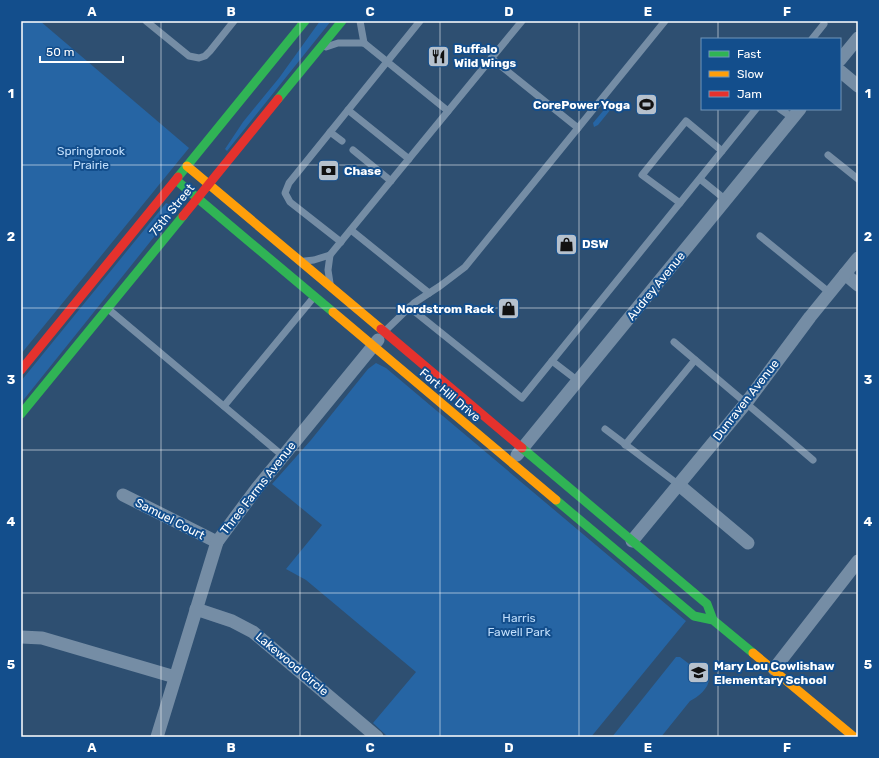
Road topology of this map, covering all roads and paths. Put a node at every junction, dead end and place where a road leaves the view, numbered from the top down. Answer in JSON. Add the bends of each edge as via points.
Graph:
{"nodes":[{"id":1,"x":146,"y":21,"type":"edge"},
{"id":2,"x":234,"y":21,"type":"edge"},
{"id":3,"x":306,"y":21,"type":"edge"},
{"id":4,"x":342,"y":21,"type":"edge"},
{"id":5,"x":360,"y":21,"type":"edge"},
{"id":6,"x":420,"y":21,"type":"edge"},
{"id":7,"x":522,"y":21,"type":"edge"},
{"id":8,"x":665,"y":21,"type":"edge"},
{"id":9,"x":824,"y":24,"type":"dead end"},
{"id":10,"x":813,"y":38,"type":"edge"},
{"id":11,"x":858,"y":38,"type":"edge"},
{"id":12,"x":364,"y":43,"type":"junction"},
{"id":13,"x":318,"y":50,"type":"junction"},
{"id":14,"x":491,"y":58,"type":"junction"},
{"id":15,"x":841,"y":59,"type":"edge"},
{"id":16,"x":387,"y":62,"type":"junction"},
{"id":17,"x":841,"y":72,"type":"edge"},
{"id":18,"x":858,"y":86,"type":"edge"},
{"id":19,"x":348,"y":110,"type":"junction"},
{"id":20,"x":755,"y":110,"type":"edge"},
{"id":21,"x":783,"y":110,"type":"edge"},
{"id":22,"x":448,"y":111,"type":"junction"},
{"id":23,"x":797,"y":114,"type":"edge"},
{"id":24,"x":578,"y":128,"type":"junction"},
{"id":25,"x":330,"y":132,"type":"junction"},
{"id":26,"x":342,"y":141,"type":"dead end"},
{"id":27,"x":353,"y":150,"type":"dead end"},
{"id":28,"x":722,"y":151,"type":"junction"},
{"id":29,"x":828,"y":155,"type":"dead end"},
{"id":30,"x":409,"y":159,"type":"junction"},
{"id":31,"x":187,"y":166,"type":"junction"},
{"id":32,"x":700,"y":179,"type":"junction"},
{"id":33,"x":858,"y":179,"type":"edge"},
{"id":34,"x":176,"y":180,"type":"junction"},
{"id":35,"x":391,"y":181,"type":"junction"},
{"id":36,"x":208,"y":184,"type":"junction"},
{"id":37,"x":197,"y":198,"type":"junction"},
{"id":38,"x":726,"y":200,"type":"junction"},
{"id":39,"x":680,"y":203,"type":"junction"},
{"id":40,"x":351,"y":230,"type":"junction"},
{"id":41,"x":760,"y":236,"type":"dead end"},
{"id":42,"x":341,"y":242,"type":"junction"},
{"id":43,"x":330,"y":255,"type":"junction"},
{"id":44,"x":858,"y":258,"type":"edge"},
{"id":45,"x":300,"y":262,"type":"junction"},
{"id":46,"x":845,"y":274,"type":"junction"},
{"id":47,"x":858,"y":285,"type":"edge"},
{"id":48,"x":330,"y":287,"type":"junction"},
{"id":49,"x":429,"y":293,"type":"junction"},
{"id":50,"x":830,"y":293,"type":"junction"},
{"id":51,"x":314,"y":297,"type":"junction"},
{"id":52,"x":409,"y":307,"type":"junction"},
{"id":53,"x":107,"y":308,"type":"junction"},
{"id":54,"x":384,"y":332,"type":"junction"},
{"id":55,"x":674,"y":342,"type":"dead end"},
{"id":56,"x":373,"y":346,"type":"junction"},
{"id":57,"x":695,"y":360,"type":"junction"},
{"id":58,"x":552,"y":361,"type":"junction"},
{"id":59,"x":21,"y":370,"type":"edge"},
{"id":60,"x":578,"y":381,"type":"junction"},
{"id":61,"x":746,"y":403,"type":"junction"},
{"id":62,"x":224,"y":406,"type":"junction"},
{"id":63,"x":21,"y":414,"type":"edge"},
{"id":64,"x":605,"y":430,"type":"dead end"},
{"id":65,"x":625,"y":445,"type":"junction"},
{"id":66,"x":522,"y":449,"type":"junction"},
{"id":67,"x":283,"y":456,"type":"junction"},
{"id":68,"x":813,"y":460,"type":"dead end"},
{"id":69,"x":511,"y":463,"type":"junction"},
{"id":70,"x":679,"y":485,"type":"junction"},
{"id":71,"x":123,"y":495,"type":"dead end"},
{"id":72,"x":632,"y":541,"type":"junction"},
{"id":73,"x":217,"y":542,"type":"junction"},
{"id":74,"x":748,"y":543,"type":"dead end"},
{"id":75,"x":858,"y":561,"type":"edge"},
{"id":76,"x":196,"y":609,"type":"junction"},
{"id":77,"x":713,"y":620,"type":"junction"},
{"id":78,"x":21,"y":637,"type":"edge"},
{"id":79,"x":774,"y":669,"type":"junction"},
{"id":80,"x":175,"y":677,"type":"junction"},
{"id":81,"x":157,"y":737,"type":"edge"},
{"id":82,"x":377,"y":737,"type":"edge"},
{"id":83,"x":854,"y":737,"type":"edge"}],
"edges":[{"from":1,"to":2,"type":"lane","via":[[189,56],[199,58],[210,51]]},
{"from":3,"to":31,"type":"street","name":"75th Street"},
{"from":4,"to":13,"type":"street","name":"75th Street"},
{"from":5,"to":12,"type":"lane"},
{"from":6,"to":16,"type":"lane"},
{"from":7,"to":14,"type":"lane"},
{"from":8,"to":24,"type":"lane"},
{"from":9,"to":10,"type":"lane"},
{"from":11,"to":15,"type":"street"},
{"from":12,"to":13,"type":"lane","via":[[338,43]]},
{"from":12,"to":16,"type":"lane"},
{"from":13,"to":36,"type":"street","name":"75th Street"},
{"from":14,"to":22,"type":"lane"},
{"from":14,"to":24,"type":"lane"},
{"from":16,"to":19,"type":"lane"},
{"from":16,"to":22,"type":"lane"},
{"from":17,"to":18,"type":"street"},
{"from":19,"to":25,"type":"lane"},
{"from":19,"to":30,"type":"lane"},
{"from":20,"to":28,"type":"lane"},
{"from":21,"to":23,"type":"lane"},
{"from":22,"to":30,"type":"lane"},
{"from":23,"to":38,"type":"street","name":"Audrey Avenue"},
{"from":24,"to":49,"type":"lane","via":[[465,266]]},
{"from":25,"to":26,"type":"lane"},
{"from":25,"to":42,"type":"lane","via":[[289,183],[285,193],[290,202]]},
{"from":27,"to":35,"type":"lane"},
{"from":28,"to":32,"type":"lane"},
{"from":28,"to":39,"type":"lane","via":[[686,121],[642,175]]},
{"from":29,"to":33,"type":"lane"},
{"from":30,"to":35,"type":"lane"},
{"from":31,"to":34,"type":"street","name":"75th Street"},
{"from":31,"to":36,"type":"street","name":"Fort Hill Drive"},
{"from":32,"to":38,"type":"lane"},
{"from":32,"to":39,"type":"lane"},
{"from":34,"to":37,"type":"street","name":"Fort Hill Drive"},
{"from":34,"to":59,"type":"street","name":"75th Street"},
{"from":35,"to":40,"type":"lane"},
{"from":36,"to":37,"type":"street","name":"75th Street"},
{"from":36,"to":45,"type":"street","name":"Fort Hill Drive"},
{"from":37,"to":51,"type":"street","name":"Fort Hill Drive"},
{"from":37,"to":53,"type":"street","name":"75th Street"},
{"from":38,"to":60,"type":"street","name":"Audrey Avenue"},
{"from":39,"to":58,"type":"lane"},
{"from":40,"to":42,"type":"lane"},
{"from":40,"to":49,"type":"lane"},
{"from":41,"to":50,"type":"lane"},
{"from":42,"to":43,"type":"lane"},
{"from":43,"to":45,"type":"lane"},
{"from":43,"to":48,"type":"lane"},
{"from":44,"to":46,"type":"street","name":"Dunraven Avenue"},
{"from":45,"to":48,"type":"street","name":"Fort Hill Drive"},
{"from":46,"to":47,"type":"street"},
{"from":46,"to":50,"type":"street","name":"Dunraven Avenue"},
{"from":48,"to":54,"type":"street","name":"Fort Hill Drive"},
{"from":49,"to":52,"type":"lane"},
{"from":50,"to":61,"type":"street","name":"Dunraven Avenue"},
{"from":51,"to":56,"type":"street","name":"Fort Hill Drive"},
{"from":51,"to":62,"type":"lane"},
{"from":52,"to":54,"type":"lane"},
{"from":52,"to":58,"type":"lane","via":[[522,398]]},
{"from":53,"to":62,"type":"lane"},
{"from":53,"to":63,"type":"street","name":"75th Street"},
{"from":54,"to":56,"type":"street","name":"Three Farms Avenue"},
{"from":54,"to":66,"type":"street","name":"Fort Hill Drive"},
{"from":55,"to":57,"type":"lane"},
{"from":56,"to":67,"type":"street","name":"Three Farms Avenue"},
{"from":56,"to":69,"type":"street","name":"Fort Hill Drive"},
{"from":57,"to":61,"type":"lane"},
{"from":57,"to":65,"type":"lane"},
{"from":58,"to":60,"type":"lane"},
{"from":60,"to":66,"type":"street","name":"Audrey Avenue"},
{"from":61,"to":68,"type":"lane"},
{"from":61,"to":70,"type":"street","name":"Dunraven Avenue"},
{"from":62,"to":67,"type":"lane"},
{"from":64,"to":65,"type":"lane"},
{"from":65,"to":70,"type":"lane"},
{"from":66,"to":69,"type":"street","name":"Audrey Avenue"},
{"from":66,"to":72,"type":"street","name":"Fort Hill Drive"},
{"from":67,"to":73,"type":"street","name":"Three Farms Avenue"},
{"from":69,"to":77,"type":"street","name":"Fort Hill Drive","via":[[694,616]]},
{"from":70,"to":72,"type":"street","name":"Dunraven Avenue"},
{"from":70,"to":74,"type":"street"},
{"from":71,"to":73,"type":"street","name":"Samuel Court"},
{"from":72,"to":77,"type":"street","name":"Fort Hill Drive","via":[[707,604]]},
{"from":73,"to":76,"type":"street","name":"Three Farms Avenue"},
{"from":75,"to":79,"type":"street"},
{"from":76,"to":80,"type":"street","name":"Three Farms Avenue"},
{"from":76,"to":82,"type":"street","name":"Lakewood Circle","via":[[232,621],[253,632]]},
{"from":77,"to":79,"type":"street","name":"Fort Hill Drive"},
{"from":78,"to":80,"type":"street","via":[[42,638]]},
{"from":79,"to":83,"type":"street","name":"Fort Hill Drive"},
{"from":80,"to":81,"type":"street","name":"Three Farms Avenue"}]}
